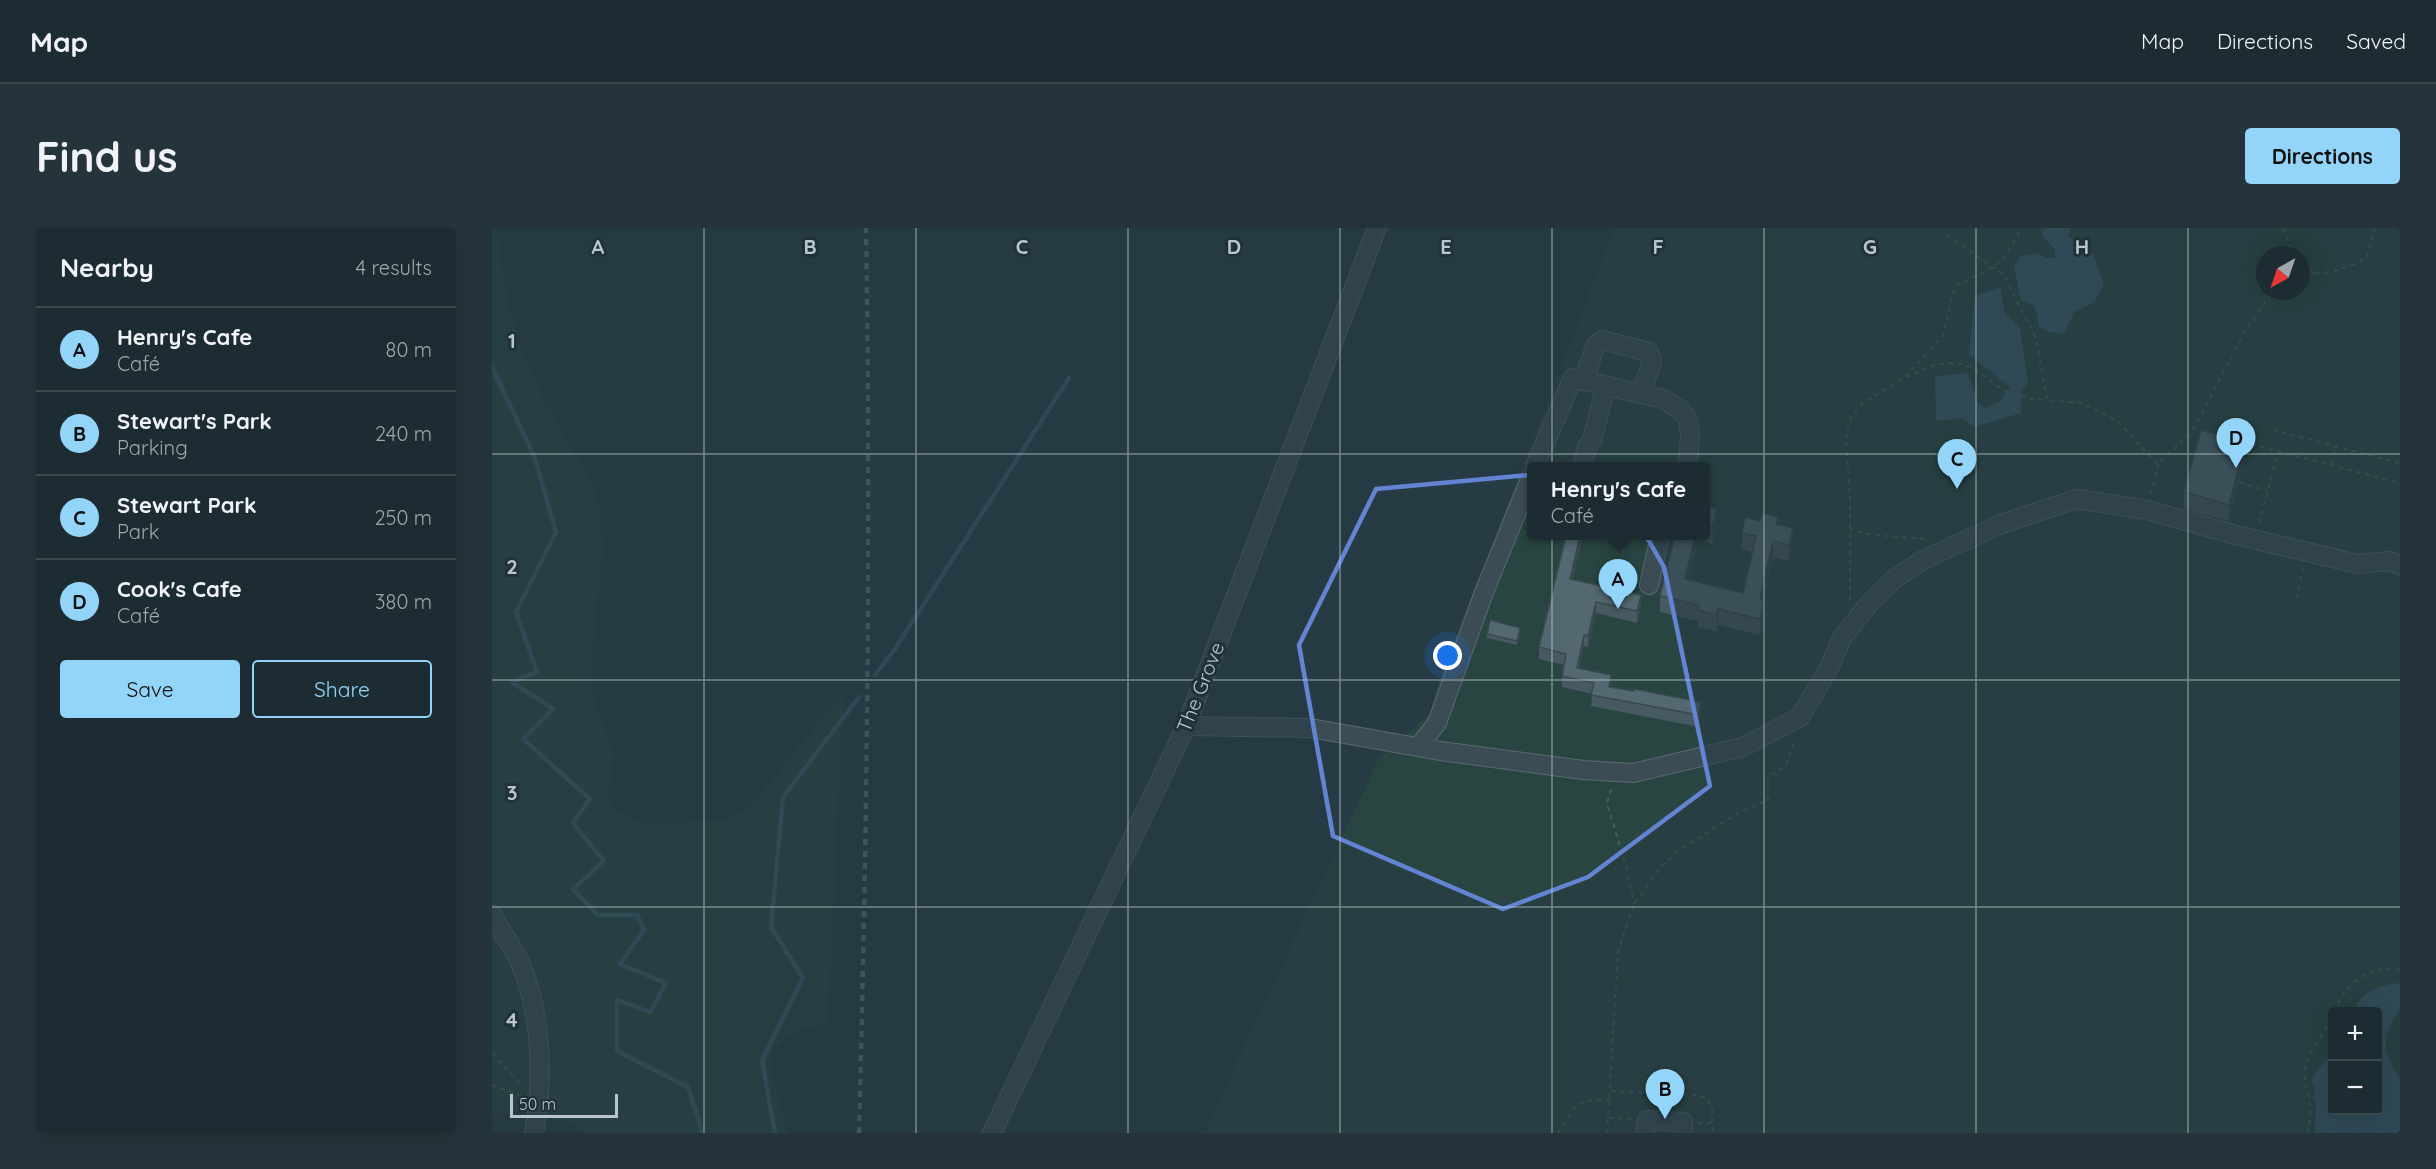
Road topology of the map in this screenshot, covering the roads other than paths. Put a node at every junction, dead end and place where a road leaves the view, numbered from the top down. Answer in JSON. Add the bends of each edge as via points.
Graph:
{"nodes":[{"id":1,"x":1377,"y":228,"type":"edge"},
{"id":2,"x":1583,"y":381,"type":"junction"},
{"id":3,"x":1606,"y":386,"type":"junction"},
{"id":4,"x":1641,"y":394,"type":"junction"},
{"id":5,"x":1537,"y":462,"type":"edge"},
{"id":6,"x":1583,"y":462,"type":"edge"},
{"id":7,"x":1688,"y":462,"type":"edge"},
{"id":8,"x":1527,"y":492,"type":"edge"},
{"id":9,"x":1659,"y":540,"type":"edge"},
{"id":10,"x":2400,"y":565,"type":"edge"},
{"id":11,"x":1649,"y":585,"type":"dead end"},
{"id":12,"x":1186,"y":726,"type":"junction"},
{"id":13,"x":1418,"y":747,"type":"junction"},
{"id":14,"x":492,"y":915,"type":"edge"},
{"id":15,"x":1646,"y":1126,"type":"edge"},
{"id":16,"x":1683,"y":1127,"type":"edge"},
{"id":17,"x":534,"y":1133,"type":"edge"},
{"id":18,"x":992,"y":1133,"type":"edge"}],
"edges":[{"from":1,"to":12,"type":"street","name":"The Grove"},
{"from":2,"to":3,"type":"street"},
{"from":2,"to":4,"type":"street","via":[[1596,345],[1602,340],[1648,352],[1652,361]]},
{"from":2,"to":5,"type":"street","via":[[1573,378]]},
{"from":3,"to":4,"type":"street"},
{"from":3,"to":6,"type":"street"},
{"from":4,"to":7,"type":"street","via":[[1673,404],[1688,420]]},
{"from":8,"to":13,"type":"street","via":[[1475,617],[1437,723]]},
{"from":9,"to":11,"type":"street"},
{"from":10,"to":13,"type":"street","via":[[2389,561],[2358,564],[2147,510],[2077,499],[2001,524],[1923,560],[1894,579],[1842,638],[1800,717],[1743,747],[1633,773],[1583,770]]},
{"from":12,"to":13,"type":"street","via":[[1310,728]]},
{"from":12,"to":18,"type":"street","name":"The Grove"},
{"from":14,"to":17,"type":"street","via":[[520,964],[537,1017],[538,1102]]},
{"from":15,"to":16,"type":"street"}]}
